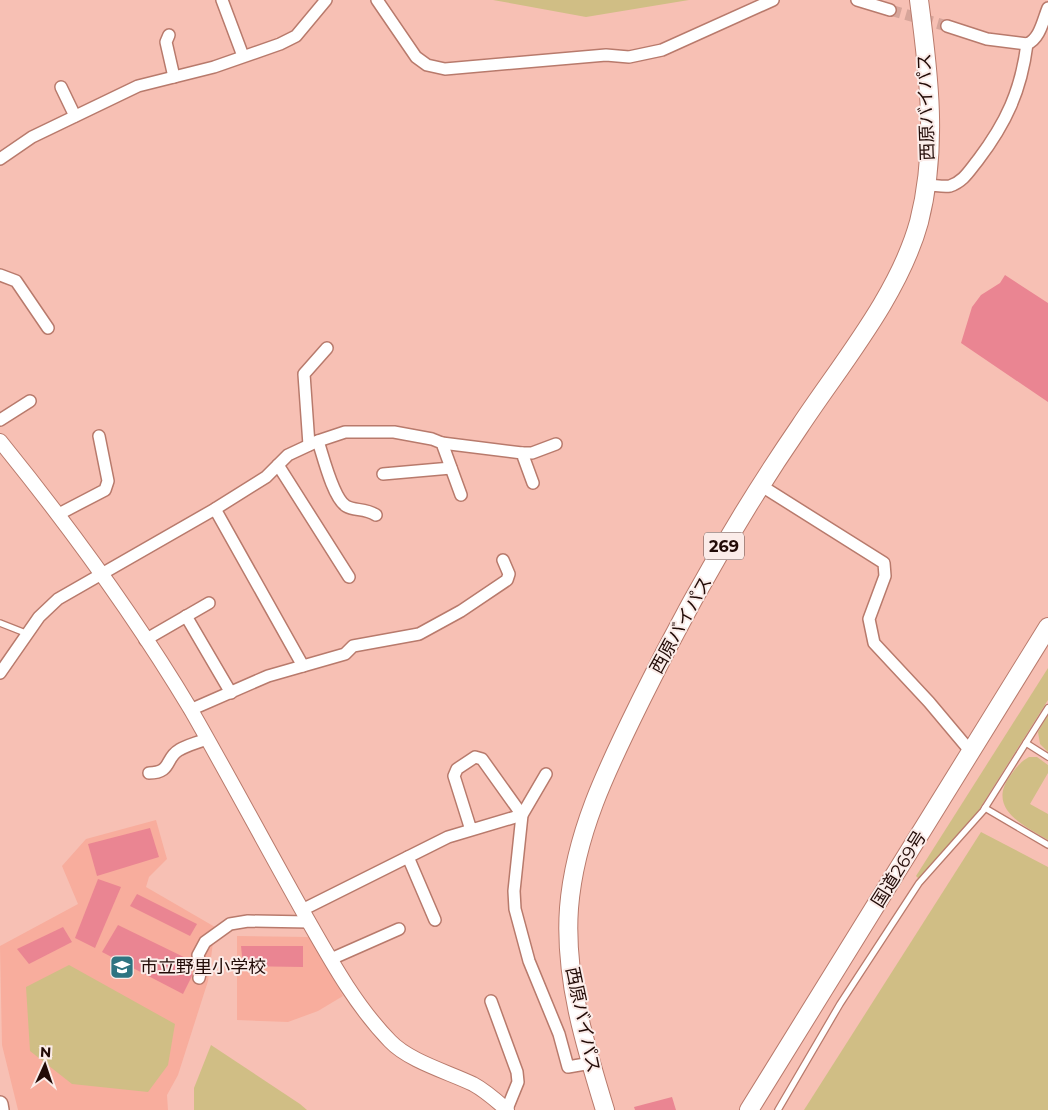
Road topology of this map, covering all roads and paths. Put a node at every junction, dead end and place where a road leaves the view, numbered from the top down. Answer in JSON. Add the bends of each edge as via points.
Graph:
{"nodes":[{"id":1,"x":222,"y":0,"type":"edge"},
{"id":2,"x":326,"y":0,"type":"edge"},
{"id":3,"x":377,"y":0,"type":"edge"},
{"id":4,"x":773,"y":0,"type":"edge"},
{"id":5,"x":857,"y":0,"type":"edge"},
{"id":6,"x":919,"y":0,"type":"edge"},
{"id":7,"x":1048,"y":8,"type":"edge"},
{"id":8,"x":890,"y":10,"type":"tunnel mouth"},
{"id":9,"x":1046,"y":22,"type":"edge"},
{"id":10,"x":947,"y":26,"type":"tunnel mouth"},
{"id":11,"x":168,"y":35,"type":"dead end"},
{"id":12,"x":1027,"y":44,"type":"junction"},
{"id":13,"x":242,"y":56,"type":"junction"},
{"id":14,"x":174,"y":77,"type":"junction"},
{"id":15,"x":61,"y":87,"type":"dead end"},
{"id":16,"x":75,"y":116,"type":"junction"},
{"id":17,"x":0,"y":158,"type":"edge"},
{"id":18,"x":927,"y":185,"type":"junction"},
{"id":19,"x":0,"y":275,"type":"edge"},
{"id":20,"x":48,"y":328,"type":"dead end"},
{"id":21,"x":326,"y":348,"type":"dead end"},
{"id":22,"x":30,"y":400,"type":"dead end"},
{"id":23,"x":0,"y":420,"type":"edge"},
{"id":24,"x":99,"y":436,"type":"dead end"},
{"id":25,"x":0,"y":440,"type":"edge"},
{"id":26,"x":313,"y":443,"type":"junction"},
{"id":27,"x":442,"y":443,"type":"junction"},
{"id":28,"x":556,"y":444,"type":"dead end"},
{"id":29,"x":522,"y":453,"type":"junction"},
{"id":30,"x":278,"y":465,"type":"junction"},
{"id":31,"x":451,"y":468,"type":"junction"},
{"id":32,"x":384,"y":474,"type":"dead end"},
{"id":33,"x":533,"y":483,"type":"dead end"},
{"id":34,"x":760,"y":484,"type":"junction"},
{"id":35,"x":461,"y":495,"type":"dead end"},
{"id":36,"x":214,"y":509,"type":"junction"},
{"id":37,"x":60,"y":514,"type":"junction"},
{"id":38,"x":376,"y":515,"type":"dead end"},
{"id":39,"x":503,"y":560,"type":"dead end"},
{"id":40,"x":102,"y":574,"type":"junction"},
{"id":41,"x":348,"y":577,"type":"dead end"},
{"id":42,"x":209,"y":603,"type":"dead end"},
{"id":43,"x":186,"y":616,"type":"junction"},
{"id":44,"x":0,"y":623,"type":"edge"},
{"id":45,"x":1048,"y":627,"type":"edge"},
{"id":46,"x":28,"y":634,"type":"junction"},
{"id":47,"x":145,"y":640,"type":"junction"},
{"id":48,"x":303,"y":666,"type":"junction"},
{"id":49,"x":0,"y":673,"type":"edge"},
{"id":50,"x":231,"y":692,"type":"junction"},
{"id":51,"x":1048,"y":708,"type":"edge"},
{"id":52,"x":190,"y":710,"type":"junction"},
{"id":53,"x":206,"y":739,"type":"junction"},
{"id":54,"x":1026,"y":743,"type":"junction"},
{"id":55,"x":971,"y":752,"type":"junction"},
{"id":56,"x":1048,"y":756,"type":"edge"},
{"id":57,"x":149,"y":773,"type":"dead end"},
{"id":58,"x":546,"y":774,"type":"dead end"},
{"id":59,"x":985,"y":808,"type":"junction"},
{"id":60,"x":522,"y":815,"type":"junction"},
{"id":61,"x":471,"y":830,"type":"junction"},
{"id":62,"x":1048,"y":845,"type":"edge"},
{"id":63,"x":408,"y":857,"type":"junction"},
{"id":64,"x":305,"y":916,"type":"junction"},
{"id":65,"x":435,"y":920,"type":"dead end"},
{"id":66,"x":399,"y":929,"type":"dead end"},
{"id":67,"x":330,"y":959,"type":"junction"},
{"id":68,"x":199,"y":978,"type":"dead end"},
{"id":69,"x":491,"y":1001,"type":"dead end"},
{"id":70,"x":591,"y":1063,"type":"junction"},
{"id":71,"x":0,"y":1104,"type":"edge"},
{"id":72,"x":1,"y":1110,"type":"edge"},
{"id":73,"x":507,"y":1110,"type":"edge"},
{"id":74,"x":605,"y":1110,"type":"edge"},
{"id":75,"x":749,"y":1110,"type":"edge"},
{"id":76,"x":778,"y":1110,"type":"edge"}],
"edges":[{"from":1,"to":13,"type":"street"},
{"from":2,"to":13,"type":"street","via":[[296,36]]},
{"from":3,"to":4,"type":"street","via":[[416,57],[426,66],[445,69],[606,55],[628,57],[662,50]]},
{"from":5,"to":8,"type":"street"},
{"from":6,"to":18,"type":"highway","name":"西原バイパス","number":"269","via":[[929,83],[931,145]]},
{"from":7,"to":9,"type":"street"},
{"from":9,"to":12,"type":"street"},
{"from":10,"to":12,"type":"street","via":[[987,39]]},
{"from":11,"to":14,"type":"street","via":[[166,42]]},
{"from":12,"to":18,"type":"street","via":[[1018,90],[995,138],[965,178],[949,186]]},
{"from":13,"to":14,"type":"street"},
{"from":14,"to":16,"type":"street","via":[[138,86]]},
{"from":15,"to":16,"type":"street"},
{"from":16,"to":17,"type":"street","via":[[32,137]]},
{"from":18,"to":34,"type":"highway","name":"西原バイパス","number":"269","via":[[918,224],[889,291]]},
{"from":19,"to":20,"type":"street","via":[[16,281]]},
{"from":21,"to":26,"type":"street","via":[[304,374]]},
{"from":22,"to":23,"type":"street"},
{"from":24,"to":37,"type":"street","via":[[108,481],[106,490]]},
{"from":25,"to":37,"type":"street"},
{"from":26,"to":27,"type":"street","via":[[345,432],[394,432]]},
{"from":26,"to":30,"type":"street","via":[[288,455]]},
{"from":26,"to":38,"type":"street","via":[[337,496],[347,506]]},
{"from":27,"to":29,"type":"street"},
{"from":27,"to":31,"type":"street"},
{"from":28,"to":29,"type":"street","via":[[532,453]]},
{"from":29,"to":33,"type":"street"},
{"from":30,"to":36,"type":"street"},
{"from":30,"to":41,"type":"street"},
{"from":31,"to":32,"type":"street"},
{"from":31,"to":35,"type":"street"},
{"from":34,"to":55,"type":"street","via":[[884,563],[885,576],[869,619],[874,643]]},
{"from":34,"to":70,"type":"highway","name":"西原バイパス","number":"269","via":[[654,674],[606,772],[588,818],[572,884],[569,937],[577,1010]]},
{"from":36,"to":40,"type":"street"},
{"from":36,"to":48,"type":"street"},
{"from":37,"to":40,"type":"street"},
{"from":39,"to":48,"type":"street","via":[[509,574],[507,580],[462,611],[419,634],[353,646],[345,654]]},
{"from":40,"to":46,"type":"street","via":[[58,599],[39,617]]},
{"from":40,"to":47,"type":"street"},
{"from":42,"to":43,"type":"street"},
{"from":43,"to":47,"type":"street"},
{"from":43,"to":50,"type":"street"},
{"from":44,"to":46,"type":"lane"},
{"from":45,"to":55,"type":"highway","name":"国道269号"},
{"from":46,"to":49,"type":"street"},
{"from":47,"to":52,"type":"street"},
{"from":48,"to":50,"type":"street"},
{"from":50,"to":52,"type":"street"},
{"from":51,"to":54,"type":"lane"},
{"from":52,"to":53,"type":"street"},
{"from":53,"to":57,"type":"street","via":[[177,751],[166,769]]},
{"from":53,"to":64,"type":"street"},
{"from":54,"to":56,"type":"lane"},
{"from":54,"to":59,"type":"lane"},
{"from":55,"to":75,"type":"highway","name":"国道269号"},
{"from":58,"to":60,"type":"street"},
{"from":59,"to":62,"type":"lane"},
{"from":59,"to":76,"type":"lane","via":[[919,883],[840,1004]]},
{"from":60,"to":61,"type":"street"},
{"from":60,"to":61,"type":"street","via":[[482,759],[475,757],[456,769],[454,776]]},
{"from":60,"to":70,"type":"street","via":[[514,890],[529,961],[559,1034],[568,1067]]},
{"from":61,"to":63,"type":"street","via":[[448,837]]},
{"from":63,"to":64,"type":"street"},
{"from":63,"to":65,"type":"street"},
{"from":64,"to":67,"type":"street"},
{"from":64,"to":68,"type":"street","via":[[230,924],[205,942],[198,955]]},
{"from":66,"to":67,"type":"street"},
{"from":67,"to":73,"type":"street","via":[[360,1005],[391,1042],[428,1065],[475,1085]]},
{"from":69,"to":73,"type":"street","via":[[517,1072],[518,1082]]},
{"from":70,"to":74,"type":"highway","name":"西原バイパス","number":"269"},
{"from":71,"to":72,"type":"main road"}]}
